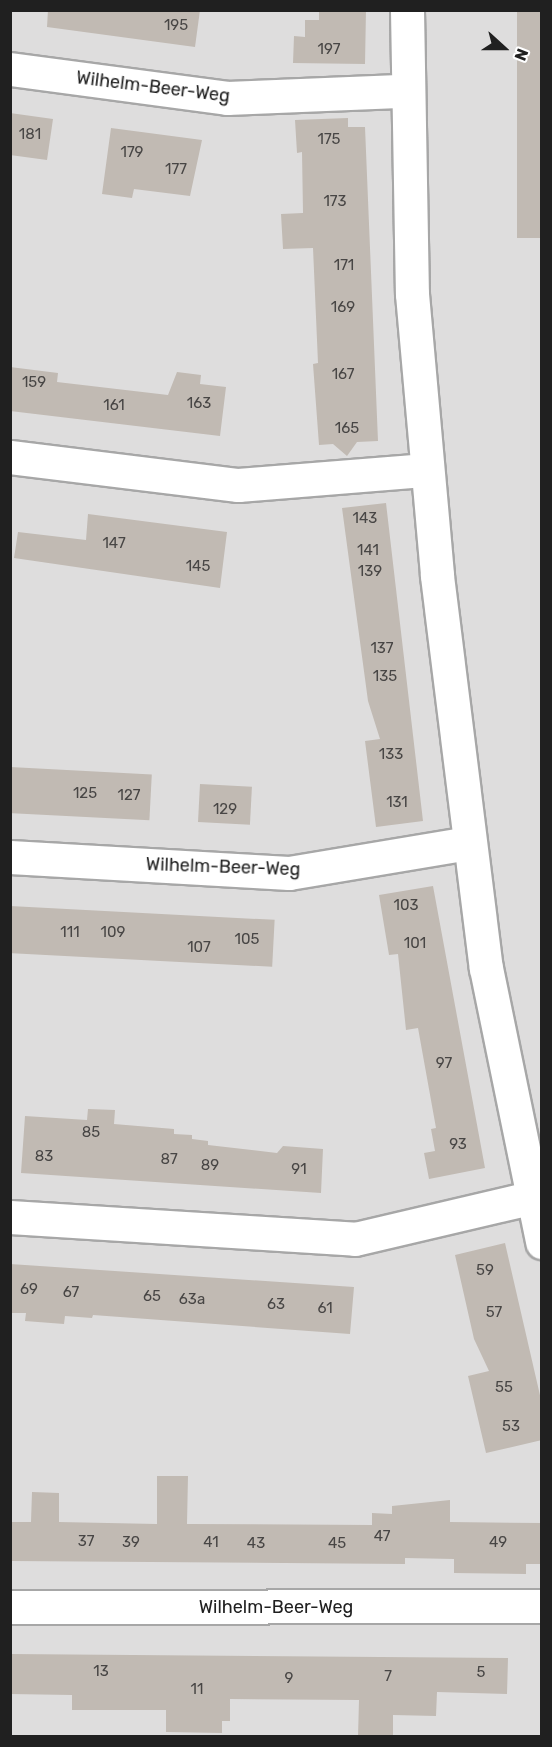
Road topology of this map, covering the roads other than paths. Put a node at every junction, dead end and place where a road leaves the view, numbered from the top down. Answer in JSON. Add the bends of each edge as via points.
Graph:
{"nodes":[{"id":1,"x":406,"y":10,"type":"edge"},
{"id":2,"x":10,"y":69,"type":"edge"},
{"id":3,"x":405,"y":91,"type":"junction"},
{"id":4,"x":10,"y":457,"type":"edge"},
{"id":5,"x":426,"y":470,"type":"junction"},
{"id":6,"x":469,"y":843,"type":"junction"},
{"id":7,"x":10,"y":857,"type":"edge"},
{"id":8,"x":530,"y":1198,"type":"junction"},
{"id":9,"x":10,"y":1217,"type":"edge"},
{"id":10,"x":542,"y":1242,"type":"edge"},
{"id":11,"x":10,"y":1606,"type":"edge"},
{"id":12,"x":542,"y":1606,"type":"edge"}],
"edges":[{"from":1,"to":3,"type":"street"},
{"from":2,"to":3,"type":"street","name":"Wilhelm-Beer-Weg","via":[[227,98]]},
{"from":3,"to":5,"type":"street","via":[[412,294]]},
{"from":4,"to":5,"type":"street","via":[[238,485]]},
{"from":5,"to":6,"type":"street"},
{"from":6,"to":7,"type":"street","name":"Wilhelm-Beer-Weg","via":[[289,873]]},
{"from":6,"to":8,"type":"street","via":[[486,968]]},
{"from":8,"to":9,"type":"street","via":[[355,1239]]},
{"from":8,"to":10,"type":"street"},
{"from":11,"to":12,"type":"street","name":"Wilhelm-Beer-Weg"}]}
